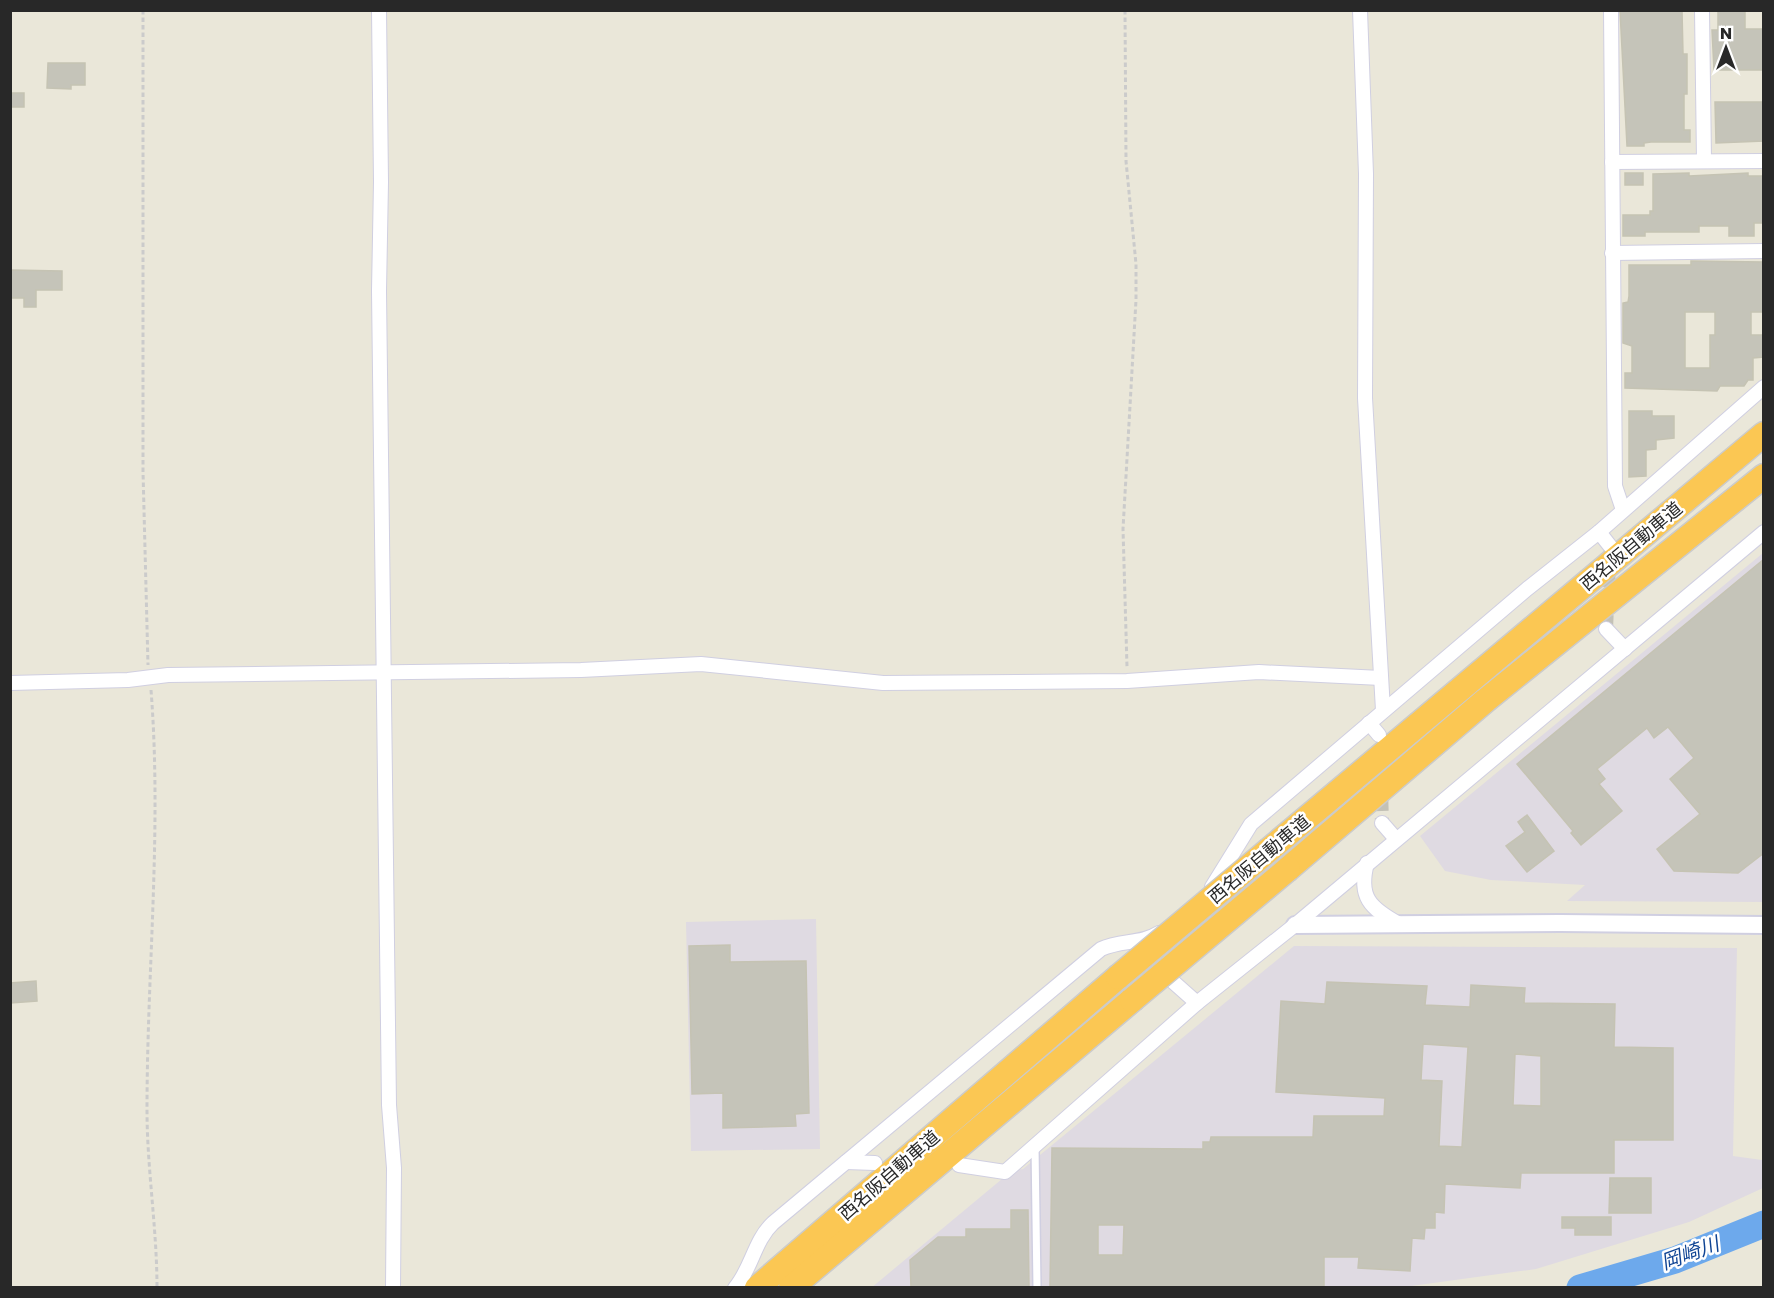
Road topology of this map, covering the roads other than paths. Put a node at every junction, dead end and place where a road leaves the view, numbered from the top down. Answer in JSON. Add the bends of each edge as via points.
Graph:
{"nodes":[{"id":1,"x":379,"y":10,"type":"edge"},
{"id":2,"x":1360,"y":10,"type":"edge"},
{"id":3,"x":1611,"y":10,"type":"edge"},
{"id":4,"x":1702,"y":10,"type":"edge"},
{"id":5,"x":1704,"y":161,"type":"junction"},
{"id":6,"x":1764,"y":161,"type":"edge"},
{"id":7,"x":1612,"y":162,"type":"junction"},
{"id":8,"x":1764,"y":251,"type":"edge"},
{"id":9,"x":1612,"y":253,"type":"junction"},
{"id":10,"x":1764,"y":387,"type":"edge"},
{"id":11,"x":1764,"y":434,"type":"edge"},
{"id":12,"x":1764,"y":476,"type":"edge"},
{"id":13,"x":1623,"y":510,"type":"junction"},
{"id":14,"x":1599,"y":532,"type":"junction"},
{"id":15,"x":1764,"y":532,"type":"edge"},
{"id":16,"x":1610,"y":546,"type":"tunnel mouth"},
{"id":17,"x":1605,"y":629,"type":"dead end"},
{"id":18,"x":1626,"y":649,"type":"junction"},
{"id":19,"x":385,"y":671,"type":"junction"},
{"id":20,"x":1381,"y":678,"type":"junction"},
{"id":21,"x":10,"y":683,"type":"edge"},
{"id":22,"x":1383,"y":710,"type":"junction"},
{"id":23,"x":1369,"y":723,"type":"junction"},
{"id":24,"x":1379,"y":735,"type":"dead end"},
{"id":25,"x":1382,"y":823,"type":"tunnel mouth"},
{"id":26,"x":1396,"y":839,"type":"junction"},
{"id":27,"x":1367,"y":863,"type":"junction"},
{"id":28,"x":1400,"y":924,"type":"junction"},
{"id":29,"x":1295,"y":925,"type":"junction"},
{"id":30,"x":1764,"y":925,"type":"edge"},
{"id":31,"x":1128,"y":941,"type":"junction"},
{"id":32,"x":1197,"y":1003,"type":"junction"},
{"id":33,"x":1035,"y":1144,"type":"junction"},
{"id":34,"x":846,"y":1162,"type":"junction"},
{"id":35,"x":875,"y":1163,"type":"dead end"},
{"id":36,"x":959,"y":1165,"type":"dead end"},
{"id":37,"x":809,"y":1258,"type":"junction"},
{"id":38,"x":393,"y":1287,"type":"edge"},
{"id":39,"x":735,"y":1287,"type":"edge"},
{"id":40,"x":757,"y":1287,"type":"edge"},
{"id":41,"x":791,"y":1287,"type":"edge"},
{"id":42,"x":1037,"y":1287,"type":"edge"}],
"edges":[{"from":1,"to":19,"type":"street"},
{"from":2,"to":20,"type":"street","via":[[1366,174],[1365,398]]},
{"from":3,"to":7,"type":"street"},
{"from":4,"to":5,"type":"street"},
{"from":5,"to":6,"type":"street"},
{"from":5,"to":7,"type":"street"},
{"from":7,"to":9,"type":"street"},
{"from":8,"to":9,"type":"street"},
{"from":9,"to":13,"type":"street","via":[[1615,486]]},
{"from":10,"to":13,"type":"street"},
{"from":11,"to":37,"type":"highway","name":"西名阪自動車道","bridge":true,"via":[[1118,977]]},
{"from":12,"to":37,"type":"highway","name":"西名阪自動車道","bridge":true,"via":[[1486,700],[1132,1000]]},
{"from":13,"to":14,"type":"street"},
{"from":14,"to":16,"type":"street"},
{"from":14,"to":22,"type":"street"},
{"from":15,"to":18,"type":"street"},
{"from":17,"to":18,"type":"street"},
{"from":18,"to":26,"type":"street"},
{"from":19,"to":20,"type":"street","via":[[581,670],[701,664],[883,683],[1127,681],[1259,672]]},
{"from":19,"to":21,"type":"street"},
{"from":19,"to":38,"type":"street"},
{"from":20,"to":22,"type":"street"},
{"from":22,"to":23,"type":"street"},
{"from":23,"to":24,"type":"street"},
{"from":23,"to":31,"type":"street","via":[[1251,824],[1223,873],[1197,901],[1154,937]]},
{"from":25,"to":26,"type":"street"},
{"from":26,"to":27,"type":"street"},
{"from":27,"to":28,"type":"street","via":[[1362,881],[1365,897],[1379,912]]},
{"from":27,"to":29,"type":"street"},
{"from":28,"to":29,"type":"street"},
{"from":28,"to":30,"type":"street"},
{"from":29,"to":32,"type":"street"},
{"from":31,"to":32,"type":"street"},
{"from":31,"to":34,"type":"street","via":[[1101,949]]},
{"from":32,"to":33,"type":"street"},
{"from":33,"to":36,"type":"street","via":[[1005,1172]]},
{"from":33,"to":42,"type":"lane"},
{"from":34,"to":35,"type":"street"},
{"from":34,"to":39,"type":"street","via":[[764,1232]]},
{"from":37,"to":40,"type":"highway","name":"西名阪自動車道"},
{"from":37,"to":41,"type":"highway","name":"西名阪自動車道"}]}
